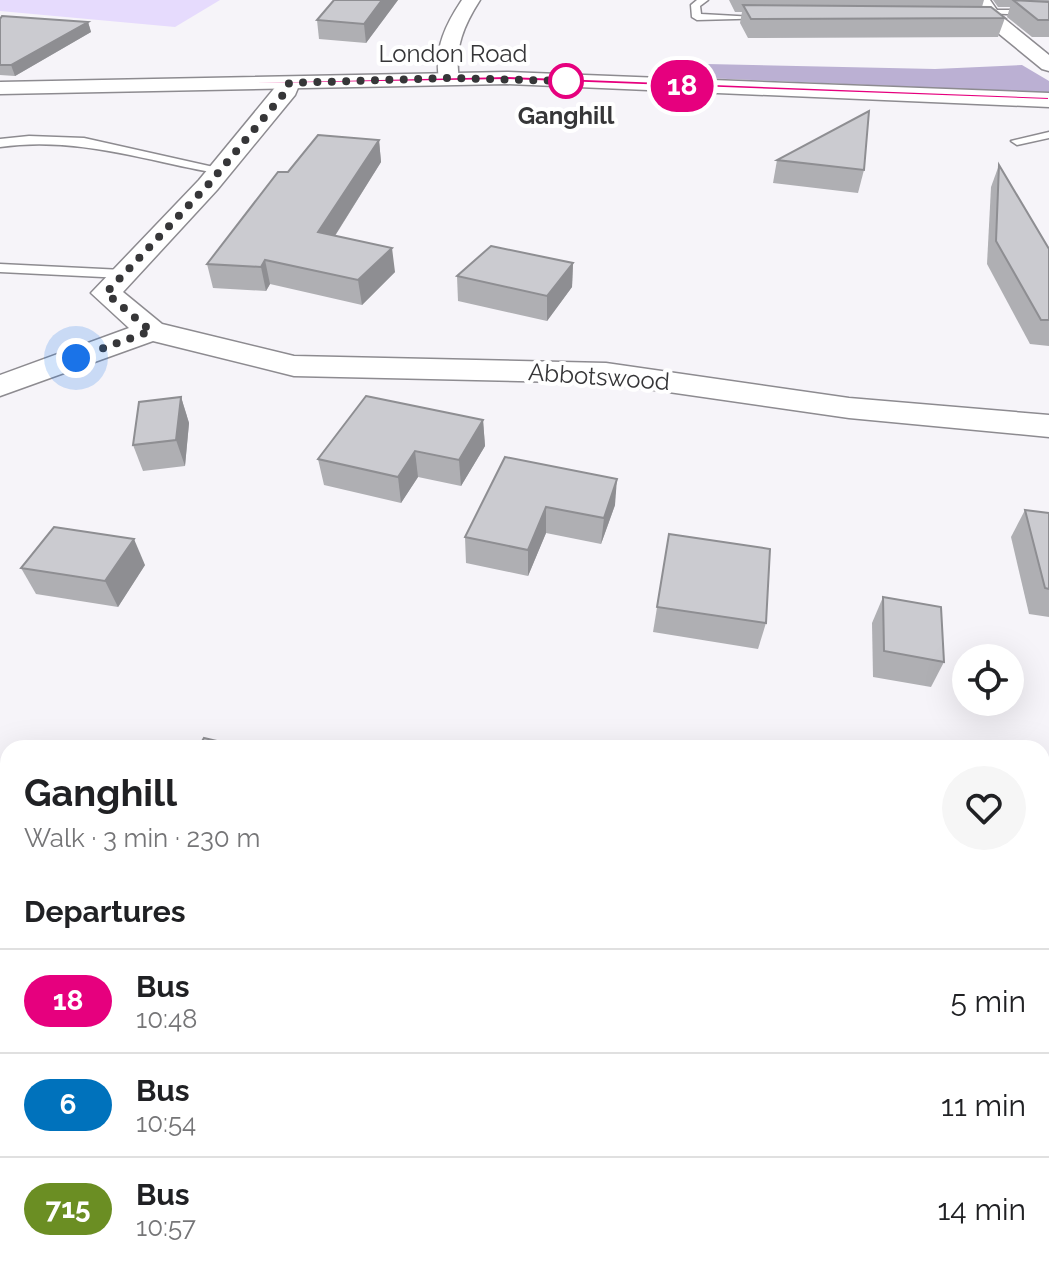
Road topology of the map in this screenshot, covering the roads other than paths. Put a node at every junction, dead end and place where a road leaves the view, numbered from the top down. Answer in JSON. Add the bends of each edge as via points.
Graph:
{"nodes":[{"id":1,"x":471,"y":0,"type":"edge"},
{"id":2,"x":704,"y":0,"type":"edge"},
{"id":3,"x":985,"y":13,"type":"edge"},
{"id":4,"x":1049,"y":13,"type":"edge"},
{"id":5,"x":777,"y":18,"type":"edge"},
{"id":6,"x":1049,"y":65,"type":"edge"},
{"id":7,"x":449,"y":78,"type":"junction"},
{"id":8,"x":289,"y":83,"type":"junction"},
{"id":9,"x":0,"y":88,"type":"edge"},
{"id":10,"x":1049,"y":100,"type":"edge"},
{"id":11,"x":1049,"y":135,"type":"edge"},
{"id":12,"x":1017,"y":141,"type":"dead end"},
{"id":13,"x":0,"y":143,"type":"edge"},
{"id":14,"x":221,"y":170,"type":"junction"},
{"id":15,"x":0,"y":268,"type":"edge"},
{"id":16,"x":123,"y":274,"type":"junction"},
{"id":17,"x":151,"y":331,"type":"junction"},
{"id":18,"x":0,"y":386,"type":"edge"},
{"id":19,"x":1049,"y":426,"type":"edge"}],
"edges":[{"from":1,"to":7,"type":"street","via":[[453,25]]},
{"from":2,"to":5,"type":"lane","via":[[695,5],[697,17]]},
{"from":3,"to":4,"type":"lane"},
{"from":3,"to":6,"type":"street"},
{"from":7,"to":8,"type":"street","name":"London Road"},
{"from":7,"to":10,"type":"street","name":"London Road"},
{"from":8,"to":9,"type":"street","name":"London Road"},
{"from":8,"to":14,"type":"street"},
{"from":11,"to":12,"type":"lane"},
{"from":13,"to":14,"type":"lane","via":[[83,140]]},
{"from":14,"to":16,"type":"street"},
{"from":15,"to":16,"type":"lane"},
{"from":16,"to":17,"type":"street","name":"Abbotswood","via":[[106,293]]},
{"from":17,"to":18,"type":"street"},
{"from":17,"to":19,"type":"street","name":"Abbotswood","via":[[294,366],[606,373],[849,408]]}]}
